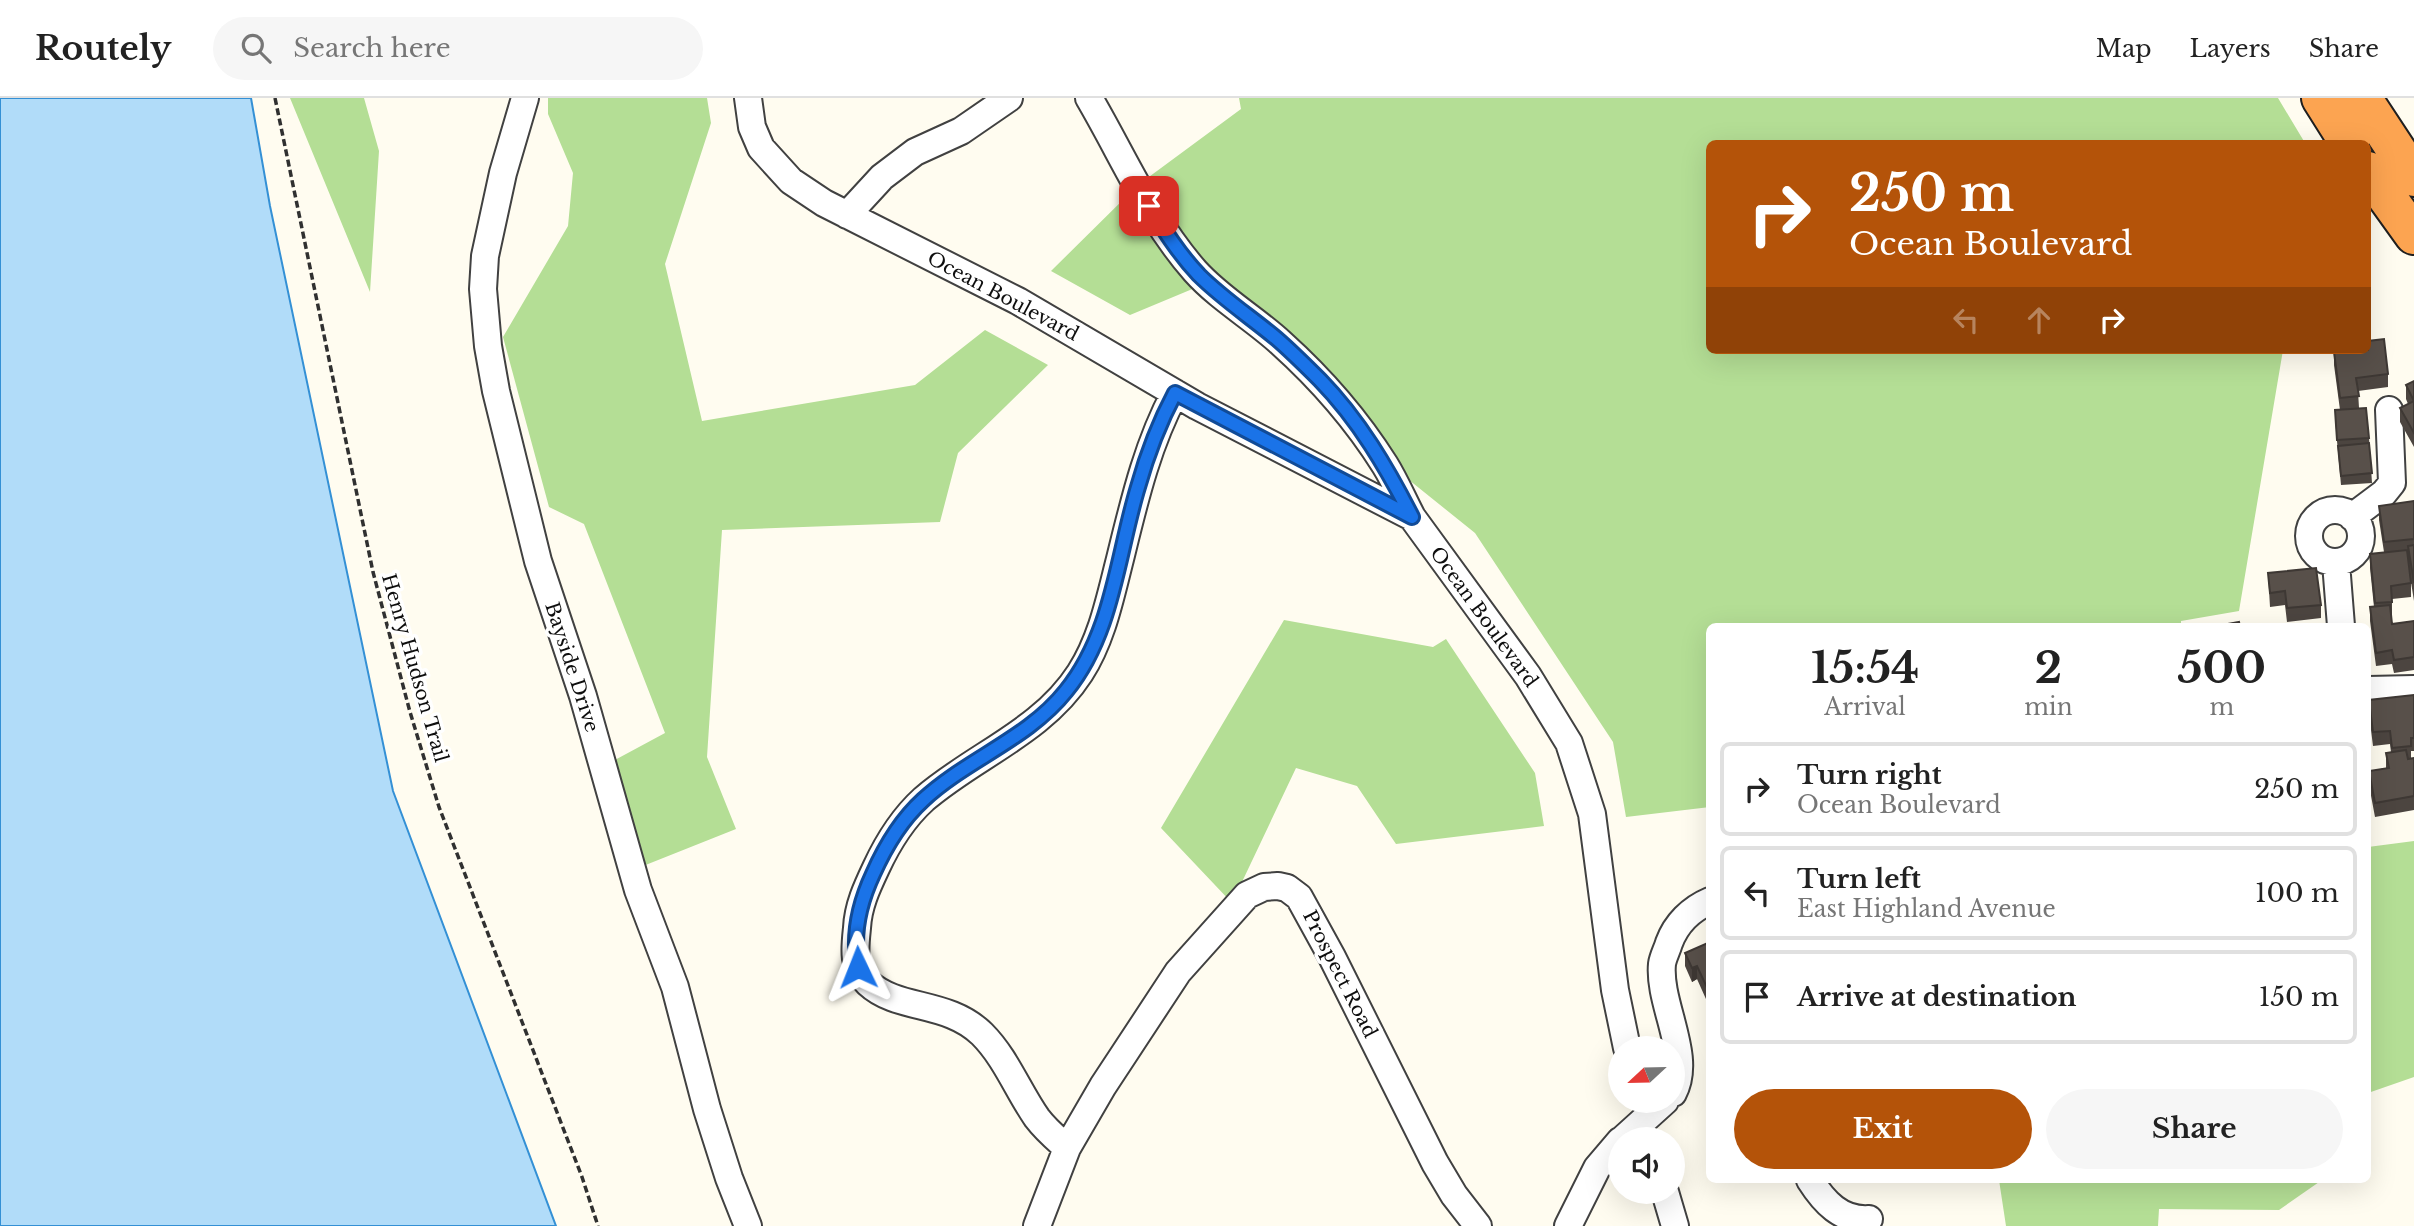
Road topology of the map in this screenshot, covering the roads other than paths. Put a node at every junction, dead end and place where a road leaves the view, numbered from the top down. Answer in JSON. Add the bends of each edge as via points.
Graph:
{"nodes":[{"id":1,"x":526,"y":98,"type":"edge"},
{"id":2,"x":748,"y":98,"type":"edge"},
{"id":3,"x":1009,"y":98,"type":"edge"},
{"id":4,"x":1089,"y":98,"type":"edge"},
{"id":5,"x":2321,"y":98,"type":"edge"},
{"id":6,"x":2362,"y":98,"type":"edge"},
{"id":7,"x":2347,"y":140,"type":"edge"},
{"id":8,"x":2371,"y":175,"type":"edge"},
{"id":9,"x":2414,"y":177,"type":"edge"},
{"id":10,"x":847,"y":215,"type":"junction"},
{"id":11,"x":2414,"y":235,"type":"edge"},
{"id":12,"x":1175,"y":393,"type":"junction"},
{"id":13,"x":2389,"y":410,"type":"dead end"},
{"id":14,"x":2352,"y":516,"type":"junction"},
{"id":15,"x":1412,"y":517,"type":"junction"},
{"id":16,"x":2336,"y":562,"type":"junction"},
{"id":17,"x":2341,"y":623,"type":"edge"},
{"id":18,"x":2414,"y":689,"type":"edge"},
{"id":19,"x":2371,"y":690,"type":"edge"},
{"id":20,"x":1706,"y":903,"type":"edge"},
{"id":21,"x":1625,"y":1036,"type":"edge"},
{"id":22,"x":1674,"y":1036,"type":"edge"},
{"id":23,"x":1651,"y":1115,"type":"edge"},
{"id":24,"x":1637,"y":1127,"type":"edge"},
{"id":25,"x":1067,"y":1148,"type":"junction"},
{"id":26,"x":1608,"y":1156,"type":"edge"},
{"id":27,"x":1812,"y":1183,"type":"edge"},
{"id":28,"x":1669,"y":1204,"type":"edge"},
{"id":29,"x":1869,"y":1219,"type":"dead end"},
{"id":30,"x":748,"y":1226,"type":"edge"},
{"id":31,"x":1037,"y":1226,"type":"edge"},
{"id":32,"x":1478,"y":1226,"type":"edge"},
{"id":33,"x":1567,"y":1226,"type":"edge"},
{"id":34,"x":1675,"y":1226,"type":"edge"}],
"edges":[{"from":1,"to":30,"type":"street","name":"Bayside Drive","via":[[485,256],[483,289],[496,391],[538,561],[583,696],[638,890],[675,987],[729,1178]]},
{"from":2,"to":10,"type":"street","name":"Ocean Boulevard","via":[[752,127],[779,171]]},
{"from":3,"to":10,"type":"street","via":[[961,131],[915,152],[882,177]]},
{"from":4,"to":15,"type":"street","via":[[1173,244],[1214,289],[1322,381],[1386,466]]},
{"from":5,"to":7,"type":"highway"},
{"from":6,"to":9,"type":"highway"},
{"from":8,"to":11,"type":"highway"},
{"from":10,"to":12,"type":"street","name":"Ocean Boulevard","via":[[1017,300]]},
{"from":12,"to":15,"type":"street","name":"Ocean Boulevard"},
{"from":12,"to":25,"type":"street","via":[[1137,488],[1105,621],[1080,673],[1036,722],[948,780],[906,817],[865,890],[857,920],[855,951],[868,983],[894,998],[955,1015],[981,1033],[1037,1118]]},
{"from":13,"to":14,"type":"street","via":[[2392,484]]},
{"from":14,"to":16,"type":"street","via":[[2361,534],[2359,545],[2346,560]]},
{"from":14,"to":16,"type":"street","via":[[2333,510],[2315,519],[2310,528],[2311,548],[2326,561]]},
{"from":15,"to":21,"type":"street","name":"Ocean Boulevard","via":[[1528,676],[1569,743],[1592,814]]},
{"from":16,"to":17,"type":"street"},
{"from":18,"to":19,"type":"street"},
{"from":20,"to":22,"type":"street","via":[[1673,932],[1662,962]]},
{"from":23,"to":24,"type":"street"},
{"from":25,"to":31,"type":"street","name":"Prospect Road"},
{"from":25,"to":32,"type":"street","name":"Prospect Road","via":[[1190,957],[1247,895],[1279,886],[1299,897],[1435,1163]]},
{"from":26,"to":33,"type":"street"},
{"from":27,"to":29,"type":"street","via":[[1831,1207],[1855,1220]]},
{"from":28,"to":34,"type":"street"}]}
